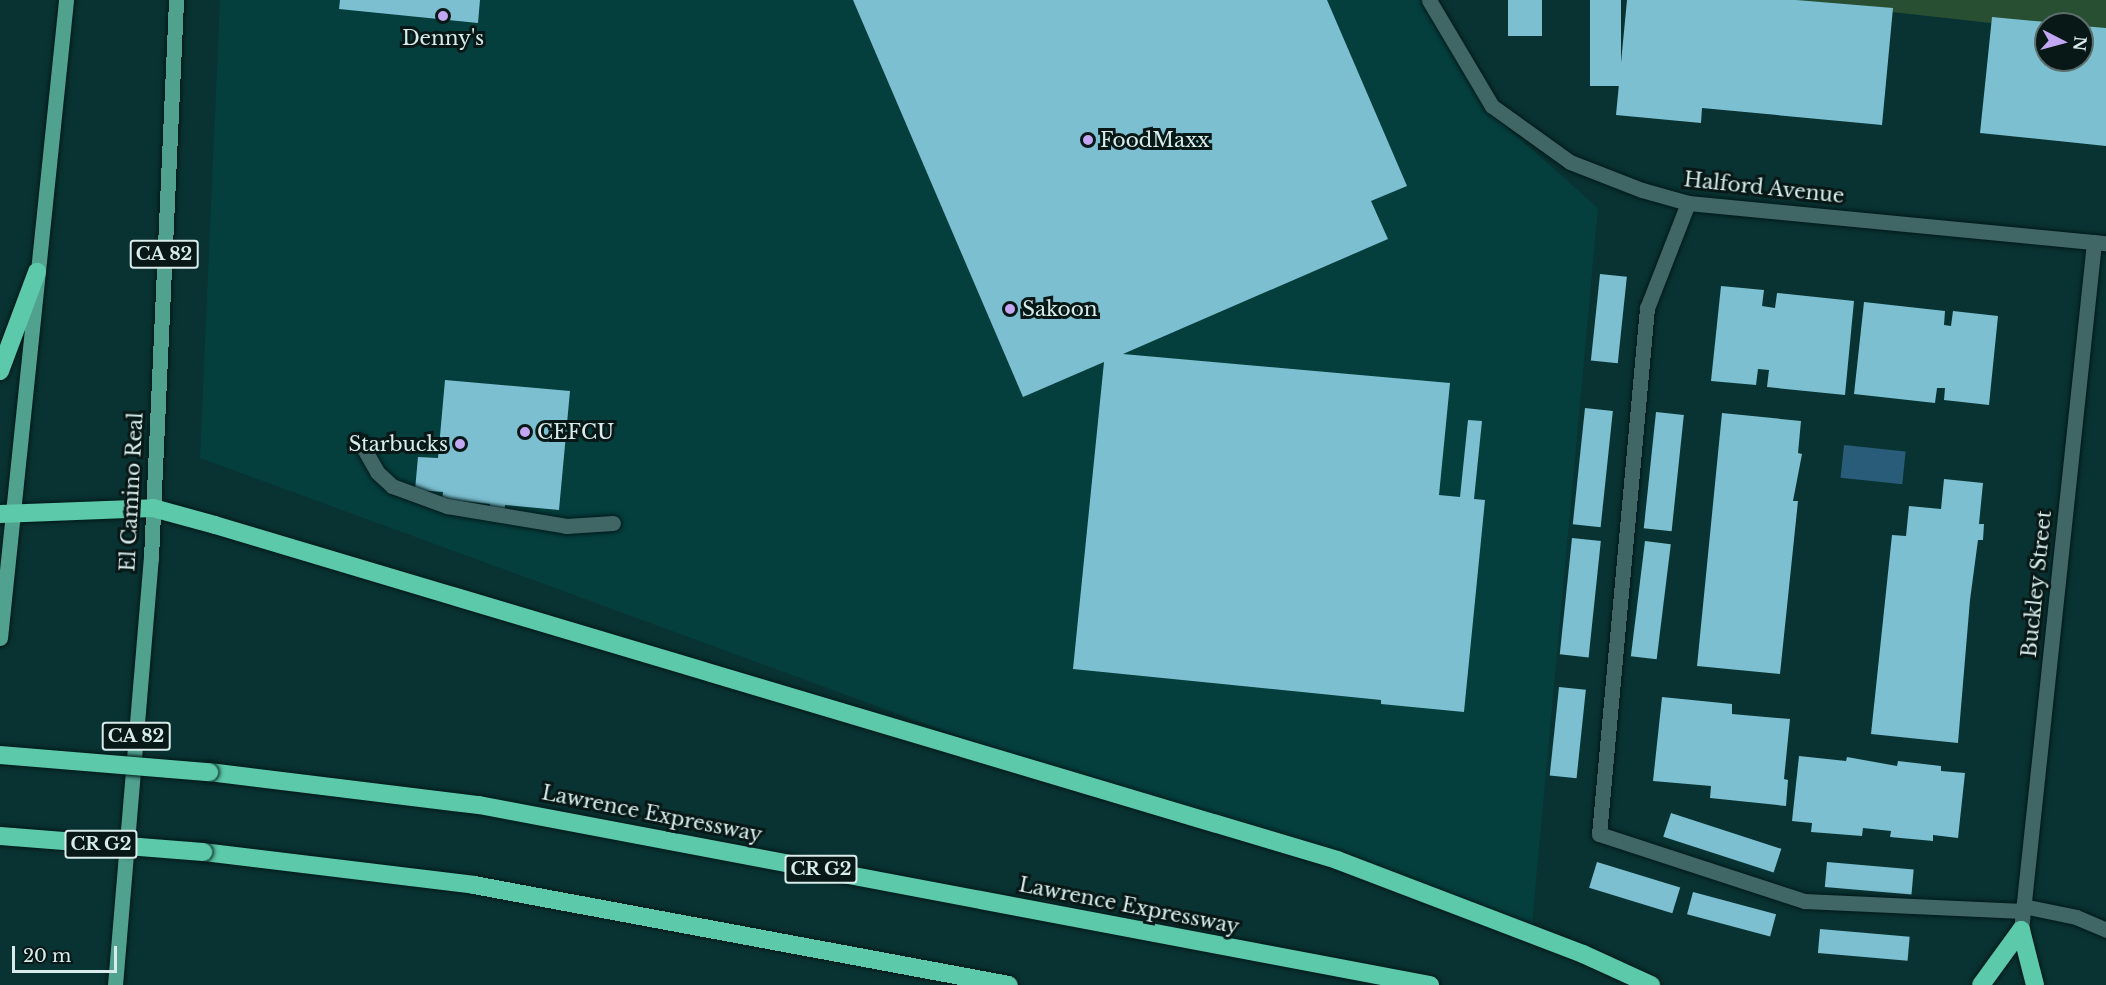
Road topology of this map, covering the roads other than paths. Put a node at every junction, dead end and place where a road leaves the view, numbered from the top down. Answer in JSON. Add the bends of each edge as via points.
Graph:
{"nodes":[{"id":1,"x":66,"y":0,"type":"edge"},
{"id":2,"x":176,"y":0,"type":"edge"},
{"id":3,"x":1429,"y":0,"type":"edge"},
{"id":4,"x":1688,"y":203,"type":"junction"},
{"id":5,"x":2100,"y":242,"type":"edge"},
{"id":6,"x":37,"y":272,"type":"junction"},
{"id":7,"x":0,"y":371,"type":"edge"},
{"id":8,"x":360,"y":442,"type":"dead end"},
{"id":9,"x":153,"y":508,"type":"junction"},
{"id":10,"x":6,"y":514,"type":"edge"},
{"id":11,"x":613,"y":523,"type":"dead end"},
{"id":12,"x":0,"y":638,"type":"edge"},
{"id":13,"x":0,"y":755,"type":"edge"},
{"id":14,"x":0,"y":836,"type":"edge"},
{"id":15,"x":2023,"y":909,"type":"junction"},
{"id":16,"x":2021,"y":930,"type":"junction"},
{"id":17,"x":2106,"y":930,"type":"edge"},
{"id":18,"x":115,"y":985,"type":"edge"},
{"id":19,"x":1009,"y":985,"type":"edge"},
{"id":20,"x":1430,"y":985,"type":"edge"},
{"id":21,"x":1651,"y":985,"type":"edge"},
{"id":22,"x":1981,"y":985,"type":"edge"},
{"id":23,"x":2035,"y":985,"type":"edge"}],
"edges":[{"from":1,"to":6,"type":"main road"},
{"from":2,"to":9,"type":"main road","name":"El Camino Real","number":"CA 82"},
{"from":3,"to":4,"type":"street","name":"Halford Avenue","via":[[1492,106],[1569,162]]},
{"from":4,"to":5,"type":"street","name":"Halford Avenue"},
{"from":4,"to":15,"type":"street","via":[[1647,308],[1599,834],[1804,902]]},
{"from":5,"to":15,"type":"street","name":"Buckley Street"},
{"from":6,"to":7,"type":"highway"},
{"from":6,"to":10,"type":"main road"},
{"from":8,"to":11,"type":"street","via":[[377,472],[392,486],[447,506],[566,526]]},
{"from":9,"to":10,"type":"highway"},
{"from":9,"to":18,"type":"main road","name":"El Camino Real","number":"CA 82"},
{"from":9,"to":21,"type":"highway","via":[[1337,860],[1583,954]]},
{"from":10,"to":12,"type":"main road"},
{"from":13,"to":20,"type":"highway","name":"Lawrence Expressway","number":"CR G2","bridge":true,"via":[[209,772],[479,805]]},
{"from":14,"to":19,"type":"highway","number":"CR G2","bridge":true,"via":[[203,852],[474,885]]},
{"from":15,"to":16,"type":"street","name":"Buckley Street"},
{"from":15,"to":17,"type":"street","via":[[2076,917]]},
{"from":16,"to":22,"type":"highway"},
{"from":16,"to":23,"type":"highway"}]}
